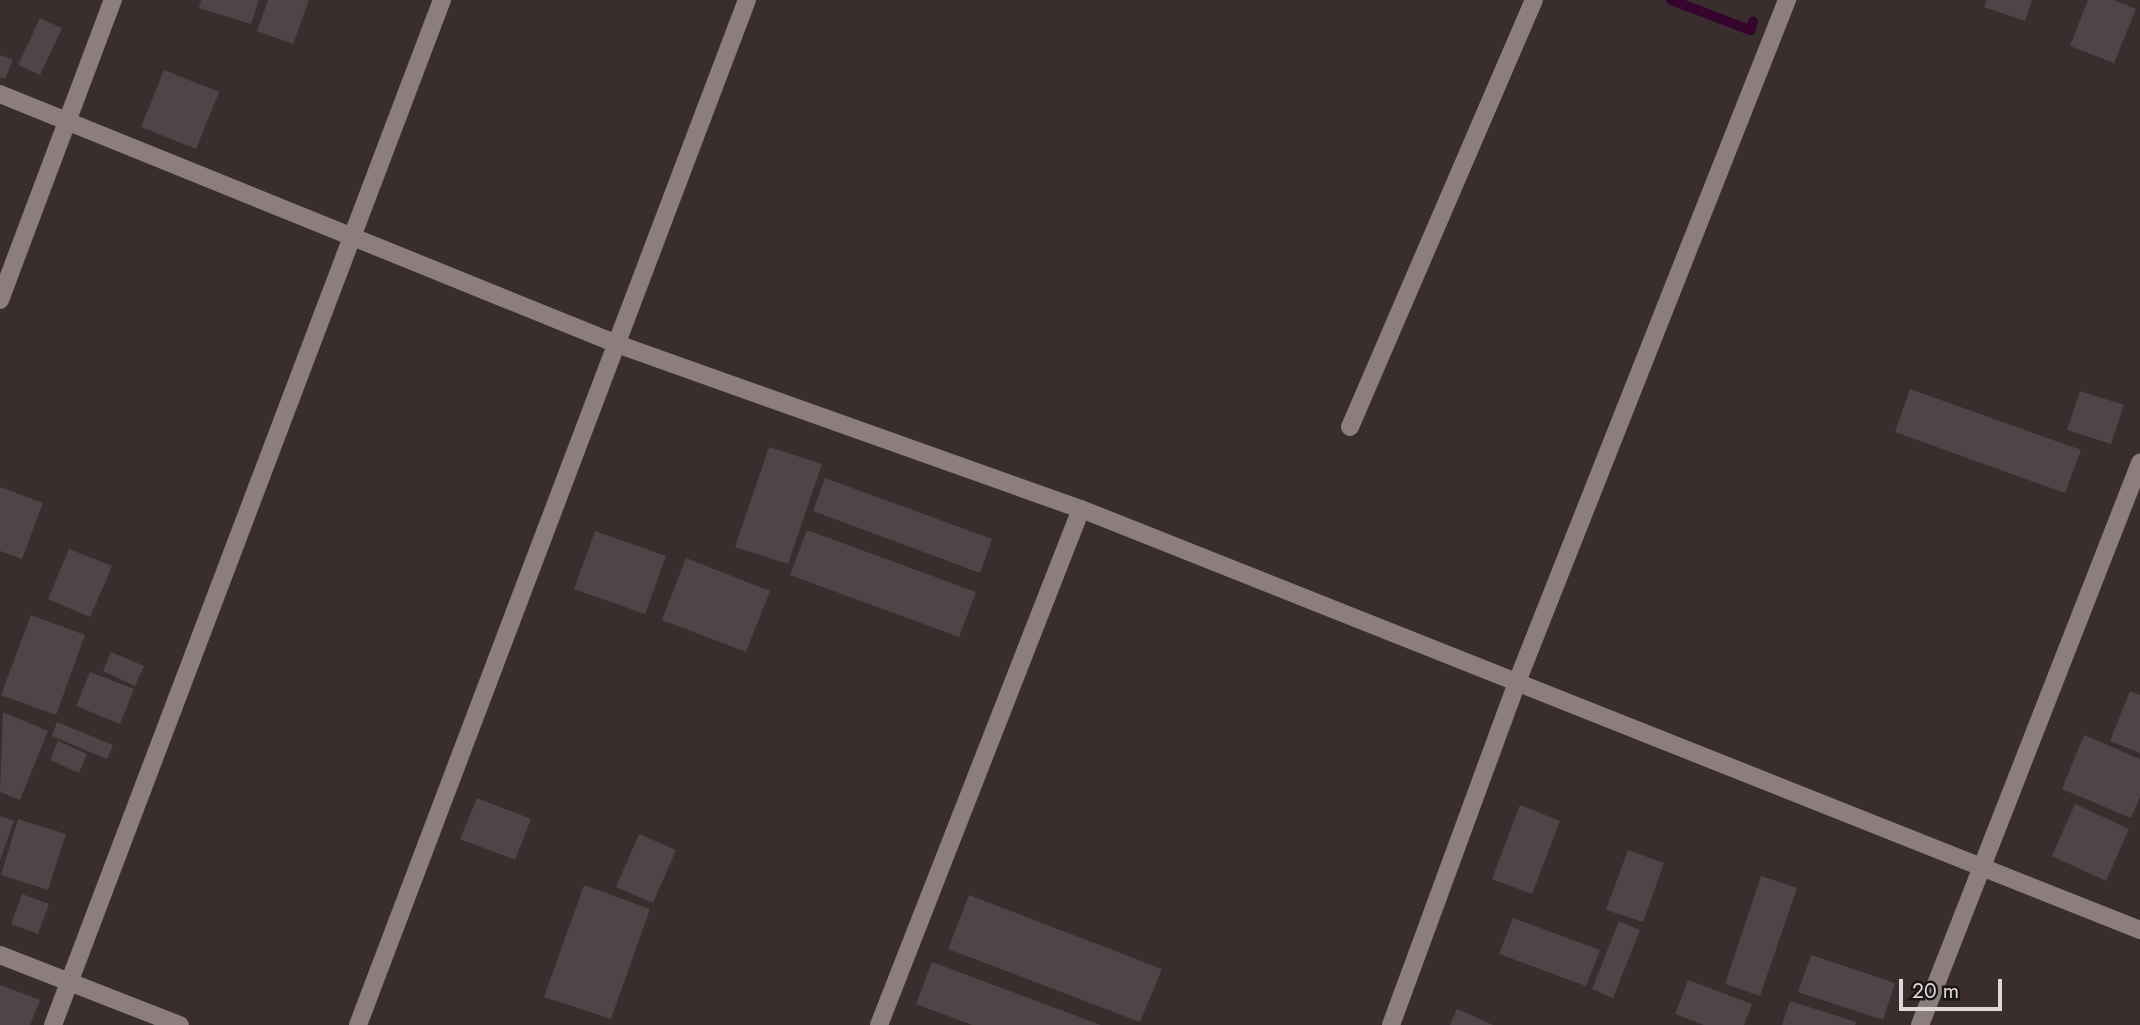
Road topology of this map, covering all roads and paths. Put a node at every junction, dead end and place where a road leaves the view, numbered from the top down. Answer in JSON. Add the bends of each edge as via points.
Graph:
{"nodes":[{"id":1,"x":113,"y":0,"type":"edge"},
{"id":2,"x":442,"y":0,"type":"edge"},
{"id":3,"x":747,"y":0,"type":"edge"},
{"id":4,"x":1534,"y":0,"type":"edge"},
{"id":5,"x":1782,"y":2,"type":"edge"},
{"id":6,"x":0,"y":94,"type":"edge"},
{"id":7,"x":71,"y":122,"type":"junction"},
{"id":8,"x":355,"y":235,"type":"junction"},
{"id":9,"x":0,"y":300,"type":"edge"},
{"id":10,"x":617,"y":344,"type":"junction"},
{"id":11,"x":1350,"y":427,"type":"dead end"},
{"id":12,"x":2140,"y":463,"type":"edge"},
{"id":13,"x":1081,"y":509,"type":"junction"},
{"id":14,"x":1517,"y":682,"type":"junction"},
{"id":15,"x":1980,"y":869,"type":"junction"},
{"id":16,"x":2140,"y":930,"type":"edge"},
{"id":17,"x":0,"y":955,"type":"edge"},
{"id":18,"x":70,"y":984,"type":"junction"},
{"id":19,"x":53,"y":1025,"type":"edge"},
{"id":20,"x":180,"y":1025,"type":"edge"},
{"id":21,"x":358,"y":1025,"type":"edge"},
{"id":22,"x":879,"y":1025,"type":"edge"},
{"id":23,"x":1391,"y":1025,"type":"edge"},
{"id":24,"x":1920,"y":1025,"type":"edge"}],
"edges":[{"from":1,"to":7,"type":"street"},
{"from":2,"to":8,"type":"street"},
{"from":3,"to":10,"type":"street"},
{"from":4,"to":11,"type":"street"},
{"from":5,"to":14,"type":"street"},
{"from":6,"to":7,"type":"street"},
{"from":7,"to":8,"type":"street"},
{"from":7,"to":9,"type":"street"},
{"from":8,"to":10,"type":"street"},
{"from":8,"to":18,"type":"street"},
{"from":10,"to":13,"type":"street"},
{"from":10,"to":21,"type":"street"},
{"from":12,"to":15,"type":"street"},
{"from":13,"to":14,"type":"street"},
{"from":13,"to":22,"type":"street"},
{"from":14,"to":15,"type":"street"},
{"from":14,"to":23,"type":"street"},
{"from":15,"to":16,"type":"street"},
{"from":15,"to":24,"type":"street"},
{"from":17,"to":18,"type":"street"},
{"from":18,"to":19,"type":"street"},
{"from":18,"to":20,"type":"street"}]}
